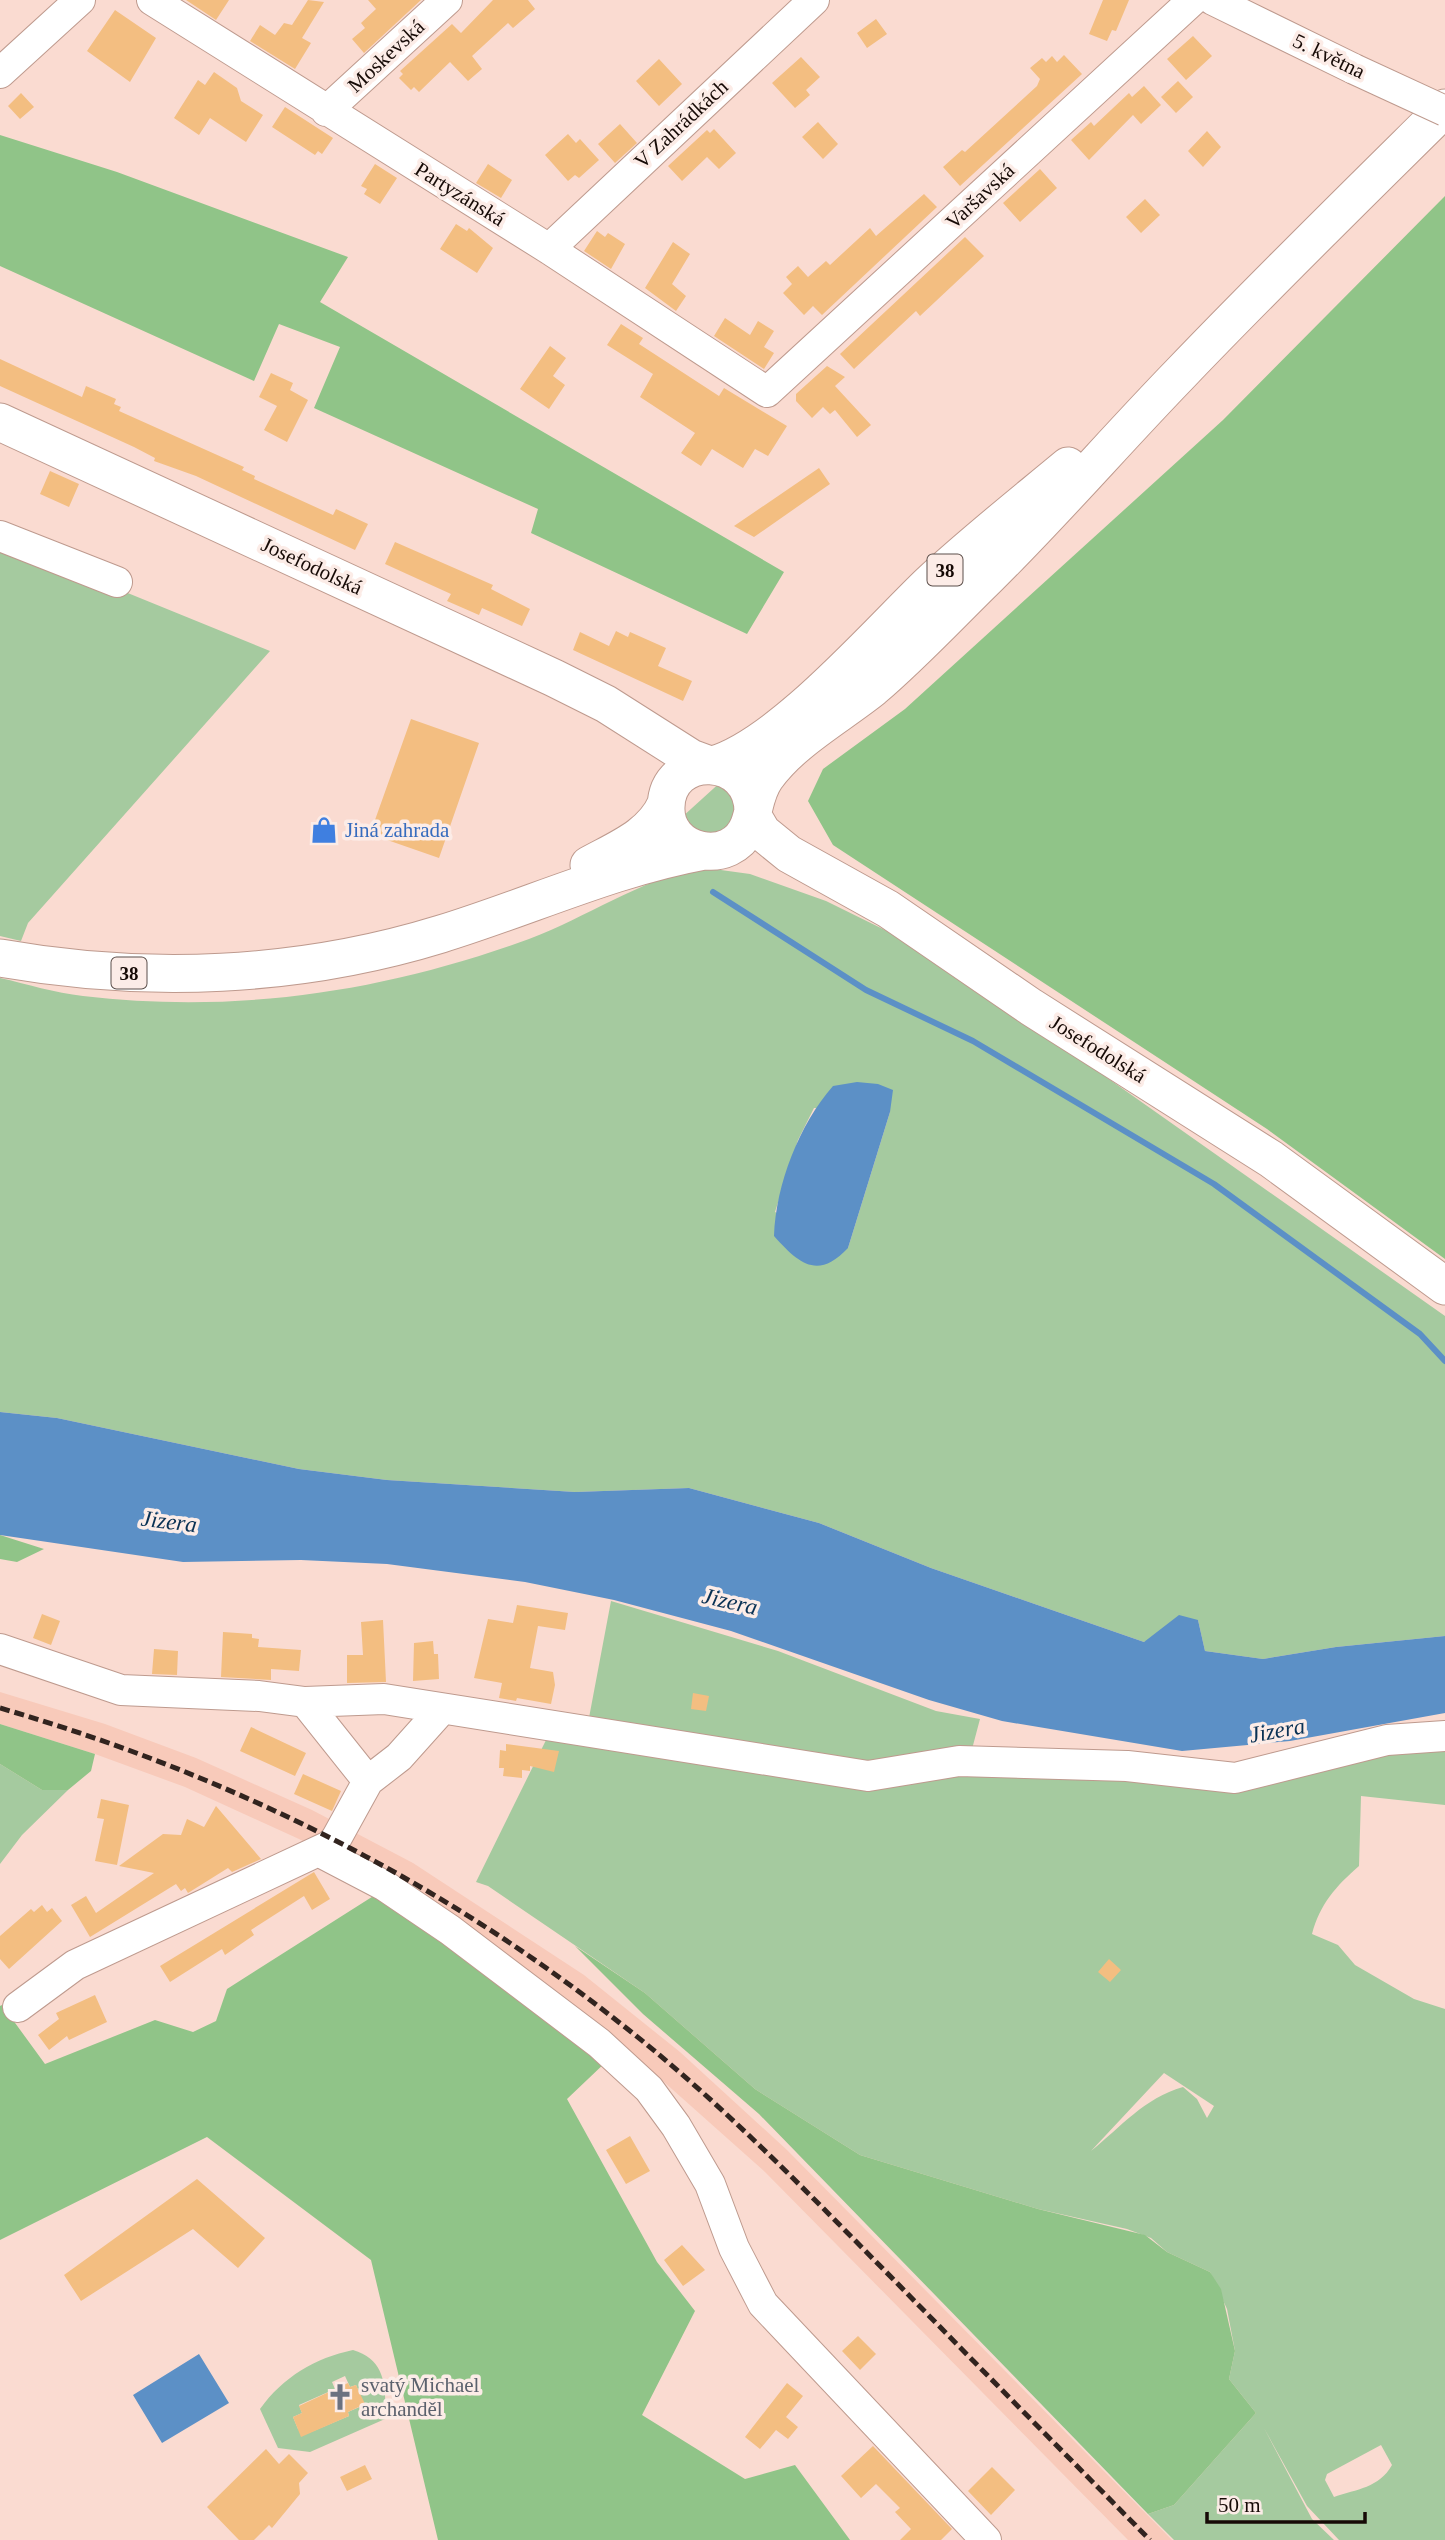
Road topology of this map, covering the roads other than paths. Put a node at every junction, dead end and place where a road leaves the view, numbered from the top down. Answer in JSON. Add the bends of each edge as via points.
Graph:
{"nodes":[{"id":1,"x":80,"y":0,"type":"edge"},
{"id":2,"x":152,"y":0,"type":"edge"},
{"id":3,"x":447,"y":0,"type":"edge"},
{"id":4,"x":814,"y":0,"type":"edge"},
{"id":5,"x":1193,"y":0,"type":"edge"},
{"id":6,"x":1213,"y":0,"type":"edge"},
{"id":7,"x":0,"y":73,"type":"edge"},
{"id":8,"x":1445,"y":109,"type":"edge"},
{"id":9,"x":326,"y":111,"type":"junction"},
{"id":10,"x":548,"y":249,"type":"junction"},
{"id":11,"x":1179,"y":374,"type":"junction"},
{"id":12,"x":767,"y":391,"type":"joint"},
{"id":13,"x":0,"y":422,"type":"edge"},
{"id":14,"x":0,"y":536,"type":"edge"},
{"id":15,"x":117,"y":582,"type":"dead end"},
{"id":16,"x":883,"y":678,"type":"junction"},
{"id":17,"x":622,"y":715,"type":"junction"},
{"id":18,"x":711,"y":765,"type":"junction"},
{"id":19,"x":666,"y":801,"type":"junction"},
{"id":20,"x":752,"y":814,"type":"junction"},
{"id":21,"x":706,"y":852,"type":"junction"},
{"id":22,"x":820,"y":872,"type":"junction"},
{"id":23,"x":504,"y":911,"type":"junction"},
{"id":24,"x":0,"y":958,"type":"edge"},
{"id":25,"x":1445,"y":1286,"type":"edge"},
{"id":26,"x":0,"y":1649,"type":"edge"},
{"id":27,"x":305,"y":1702,"type":"junction"},
{"id":28,"x":442,"y":1709,"type":"junction"},
{"id":29,"x":1445,"y":1736,"type":"edge"},
{"id":30,"x":368,"y":1781,"type":"junction"},
{"id":31,"x":320,"y":1852,"type":"junction"},
{"id":32,"x":18,"y":2007,"type":"dead end"},
{"id":33,"x":986,"y":2540,"type":"edge"}],
"edges":[{"from":1,"to":7,"type":"street"},
{"from":2,"to":9,"type":"street","name":"Partyzánská"},
{"from":3,"to":9,"type":"street","name":"Moskevská"},
{"from":4,"to":10,"type":"street","name":"V Zahrádkách"},
{"from":5,"to":12,"type":"street","name":"Varšavská"},
{"from":6,"to":8,"type":"street","name":"5. května","bridge":true},
{"from":8,"to":11,"type":"main road","number":"38"},
{"from":9,"to":10,"type":"street","name":"Partyzánská"},
{"from":10,"to":12,"type":"street","name":"Partyzánská"},
{"from":11,"to":16,"type":"main road","number":"38","via":[[1039,525]]},
{"from":11,"to":18,"type":"main road","number":"38","via":[[972,546],[776,728],[742,754]]},
{"from":13,"to":17,"type":"main road","name":"Josefodolská","via":[[554,678]]},
{"from":14,"to":15,"type":"street"},
{"from":16,"to":20,"type":"main road","number":"38","via":[[774,767],[759,789]]},
{"from":16,"to":22,"type":"main road","via":[[798,761],[781,792],[781,822],[788,840]]},
{"from":17,"to":18,"type":"main road","name":"Josefodolská","via":[[676,750]]},
{"from":17,"to":19,"type":"main road","name":"Josefodolská","via":[[659,768],[666,783]]},
{"from":18,"to":19,"type":"main road","number":"38","via":[[683,774]]},
{"from":18,"to":20,"type":"main road","via":[[741,779],[750,793]]},
{"from":19,"to":21,"type":"main road","via":[[674,834],[684,844]]},
{"from":19,"to":23,"type":"main road","number":"38","via":[[656,821],[636,838]]},
{"from":20,"to":21,"type":"main road","number":"38","via":[[737,842]]},
{"from":20,"to":22,"type":"main road","name":"Josefodolská","via":[[769,838]]},
{"from":21,"to":22,"type":"main road"},
{"from":21,"to":23,"type":"main road","number":"38","via":[[649,862]]},
{"from":22,"to":25,"type":"main road","name":"Josefodolská","via":[[888,909],[1031,1007],[1271,1158]]},
{"from":23,"to":24,"type":"main road","number":"38","via":[[403,945],[259,970],[140,974]]},
{"from":26,"to":27,"type":"street","via":[[121,1690]]},
{"from":27,"to":28,"type":"street","via":[[384,1699]]},
{"from":27,"to":30,"type":"street"},
{"from":28,"to":29,"type":"street","via":[[868,1776],[959,1761],[1127,1766],[1235,1778],[1387,1740]]},
{"from":28,"to":30,"type":"street","via":[[399,1757]]},
{"from":30,"to":31,"type":"street","via":[[336,1839]]},
{"from":31,"to":32,"type":"street","via":[[75,1965]]},
{"from":31,"to":33,"type":"street","via":[[384,1886],[450,1930],[599,2043],[649,2089],[710,2184],[734,2248],[763,2304]]}]}
